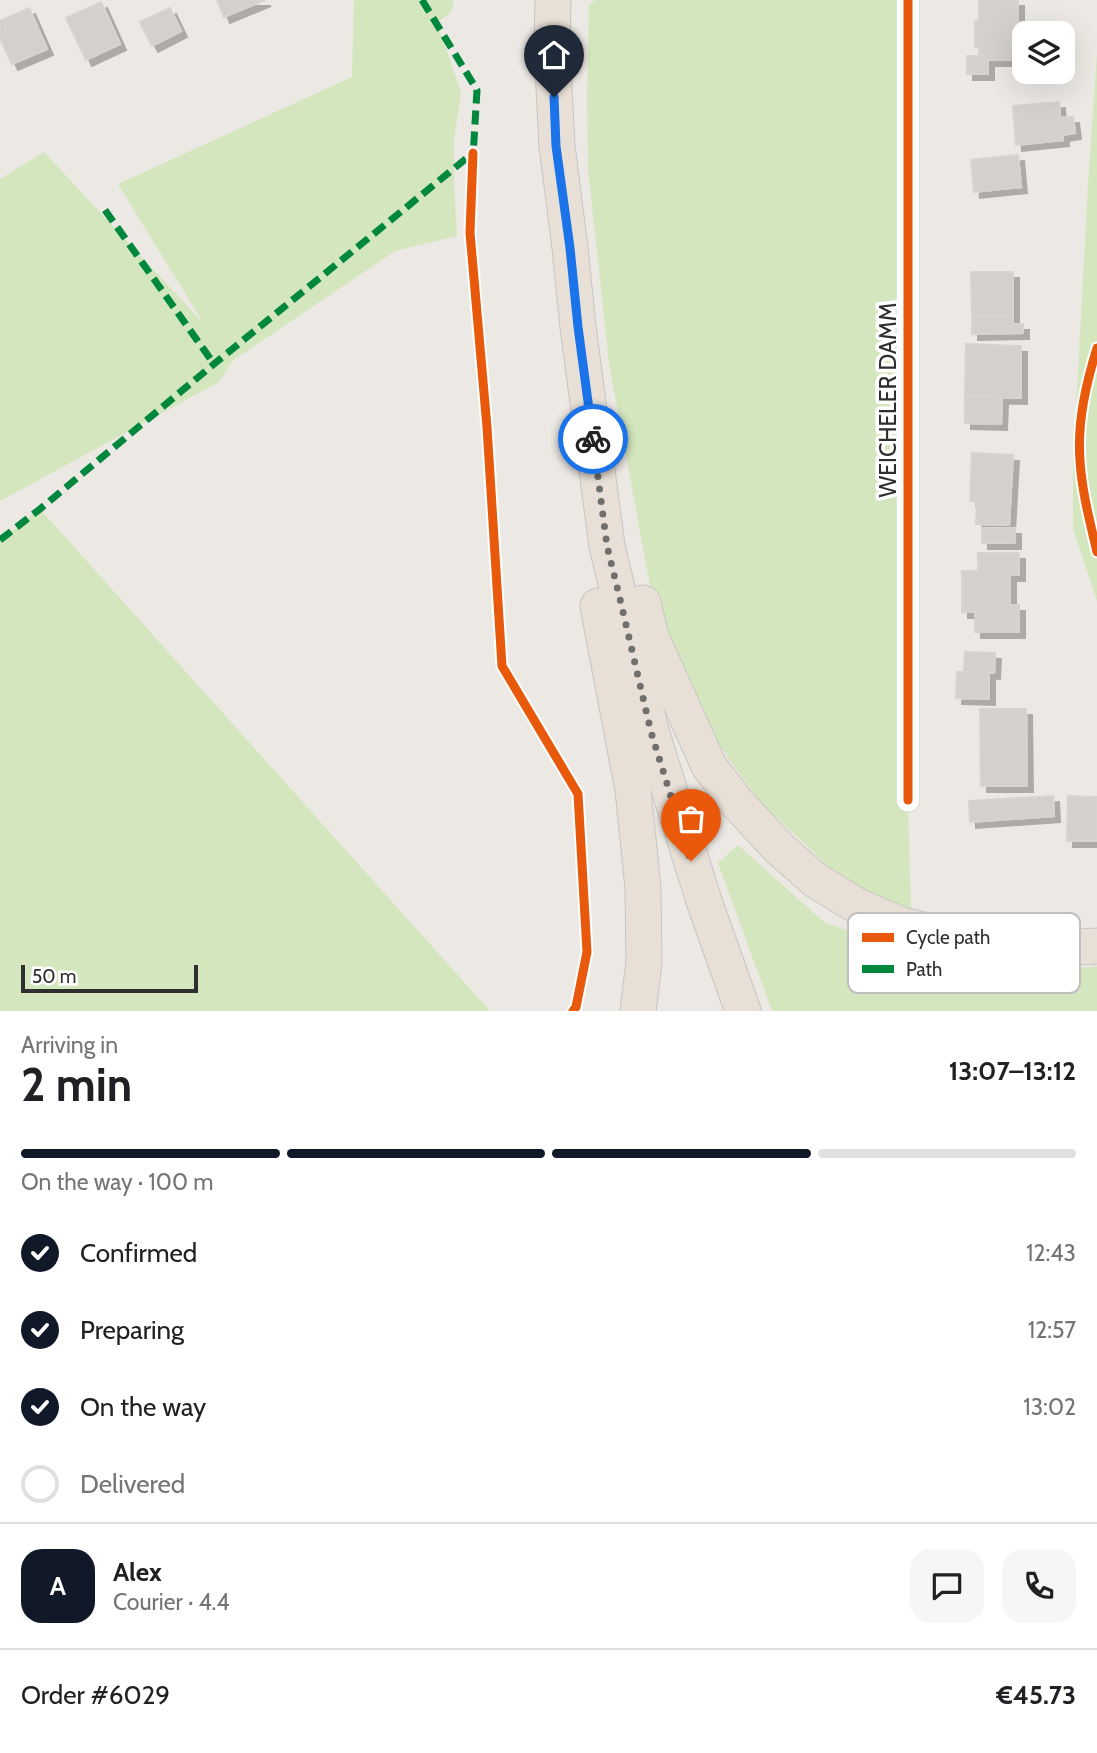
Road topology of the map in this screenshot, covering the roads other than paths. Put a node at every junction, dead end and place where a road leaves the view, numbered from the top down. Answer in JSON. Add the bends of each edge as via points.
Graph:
{"nodes":[{"id":1,"x":553,"y":0,"type":"edge"},
{"id":2,"x":908,"y":0,"type":"edge"},
{"id":3,"x":578,"y":327,"type":"junction"},
{"id":4,"x":908,"y":800,"type":"dead end"},
{"id":5,"x":873,"y":913,"type":"edge"},
{"id":6,"x":638,"y":1011,"type":"edge"},
{"id":7,"x":743,"y":1011,"type":"edge"}],
"edges":[{"from":1,"to":3,"type":"main road","via":[[556,146]]},
{"from":2,"to":4,"type":"street","name":"WEICHELER DAMM"},
{"from":3,"to":5,"type":"main road","via":[[651,637],[709,766],[779,848],[815,880]]},
{"from":3,"to":6,"type":"main road","via":[[594,582],[633,790],[643,888],[644,962]]},
{"from":3,"to":7,"type":"main road","via":[[607,546],[651,732]]}]}
